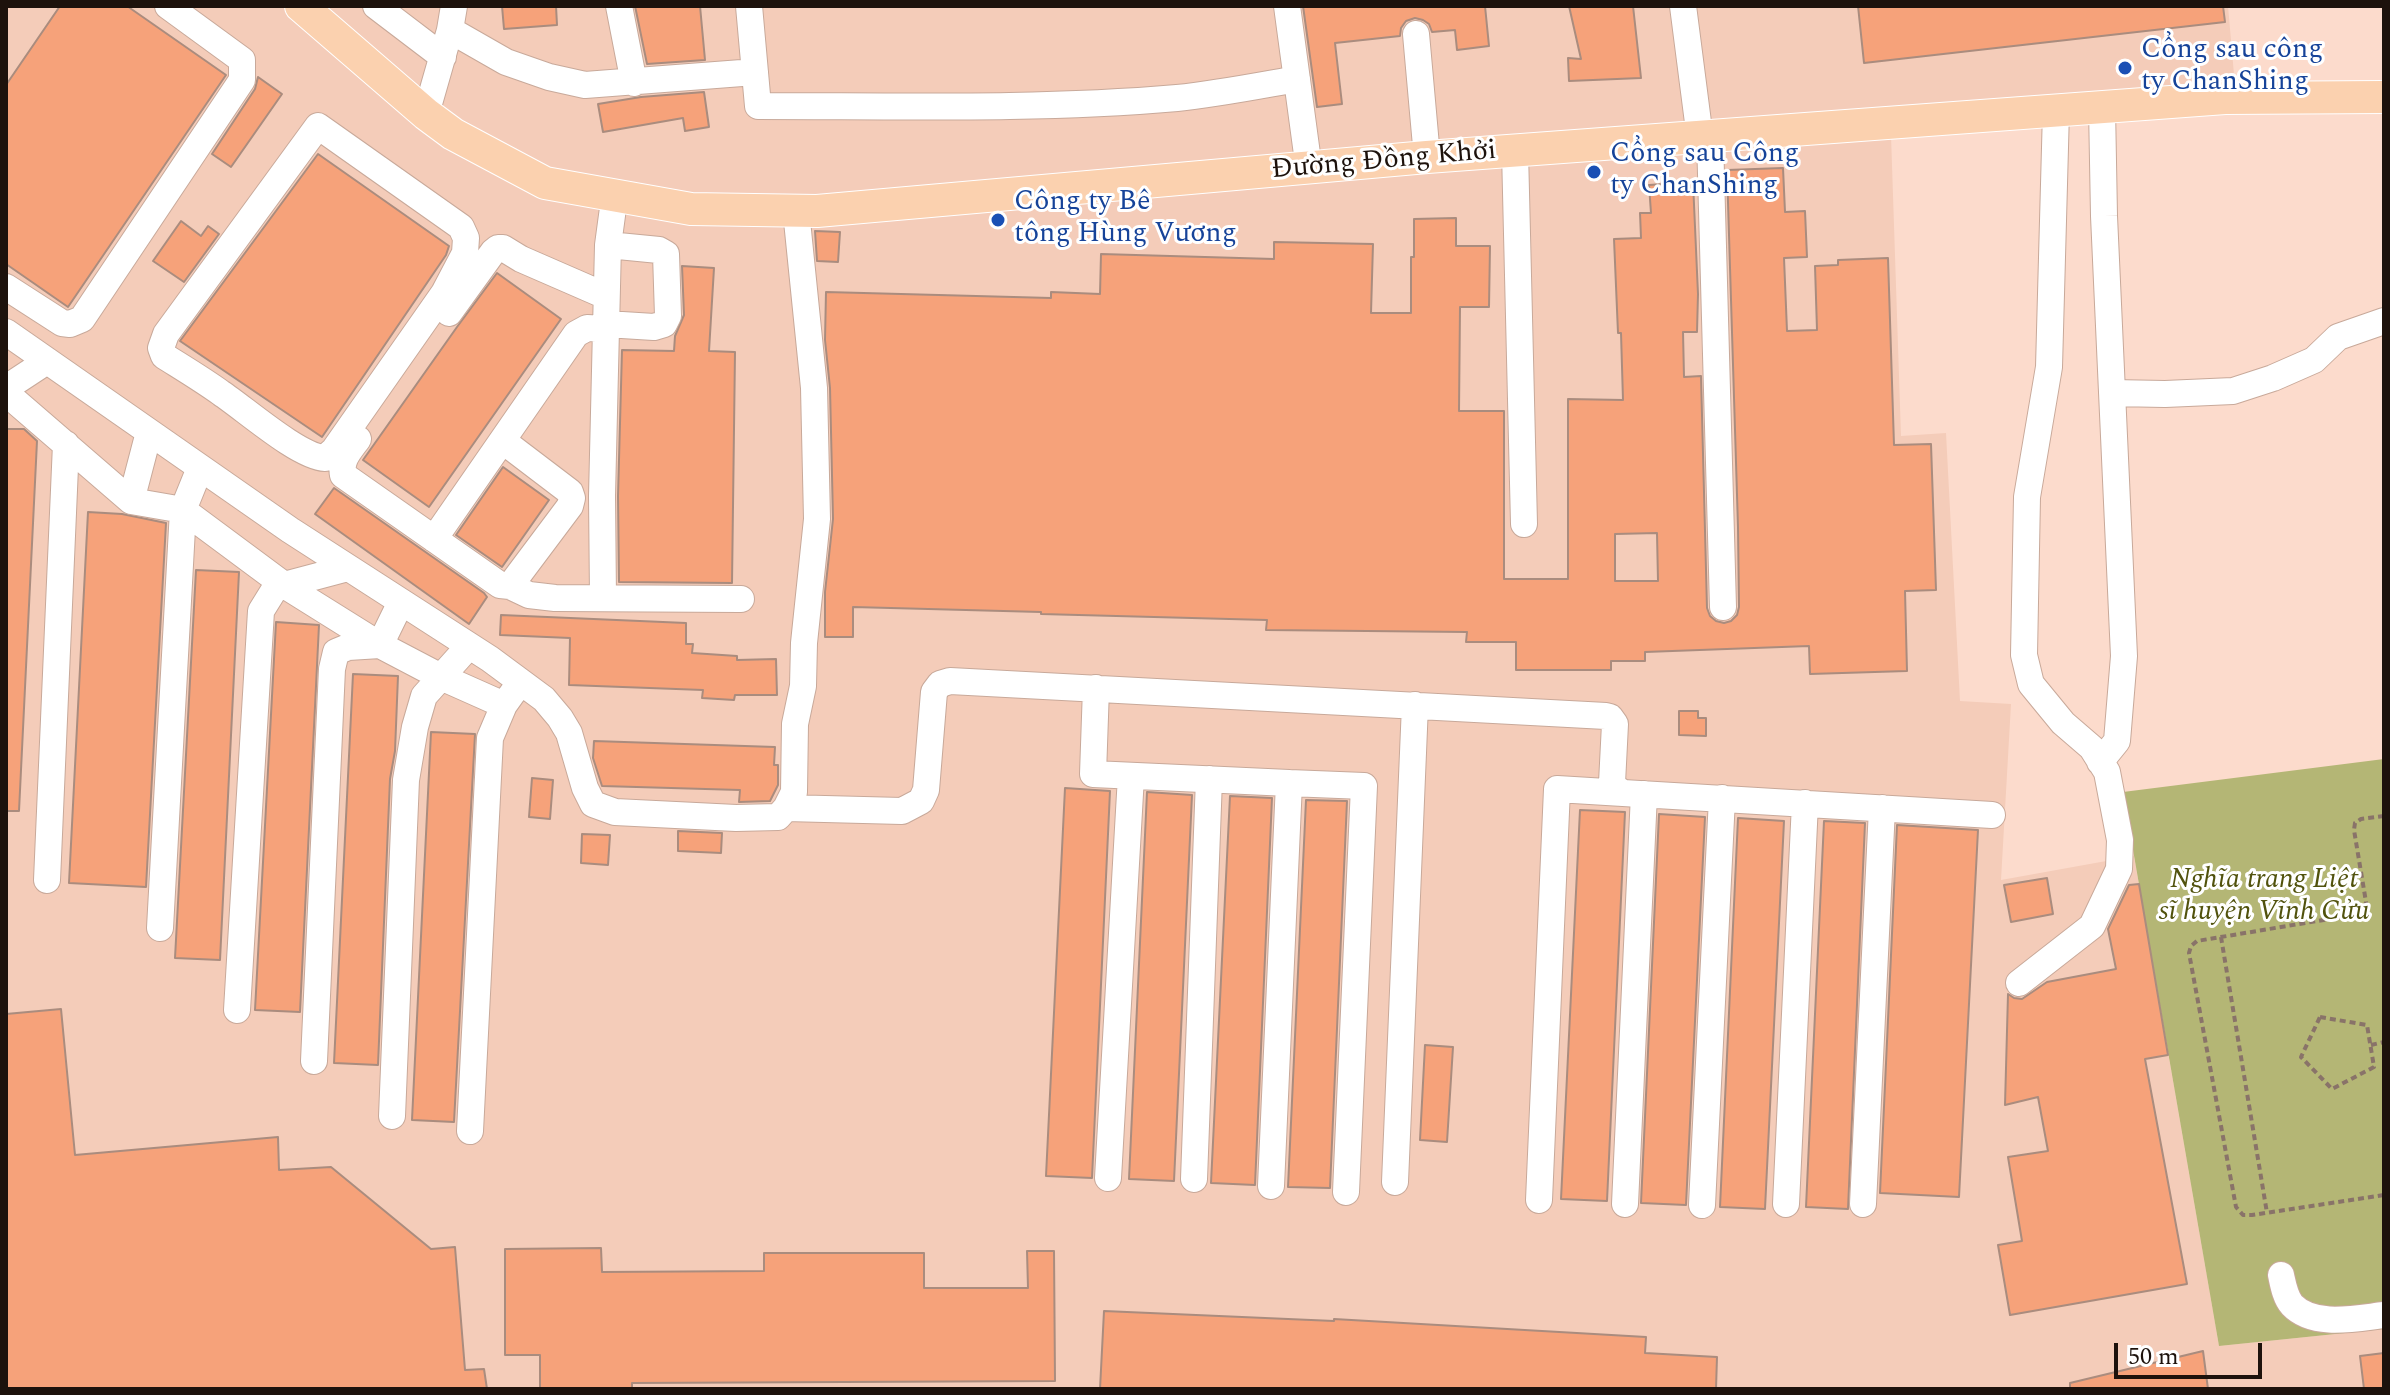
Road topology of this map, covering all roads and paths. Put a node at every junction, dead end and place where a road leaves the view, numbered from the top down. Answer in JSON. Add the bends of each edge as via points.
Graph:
{"nodes":[{"id":1,"x":168,"y":6,"type":"edge"},
{"id":2,"x":301,"y":6,"type":"edge"},
{"id":3,"x":376,"y":6,"type":"edge"},
{"id":4,"x":619,"y":6,"type":"edge"},
{"id":5,"x":749,"y":6,"type":"edge"},
{"id":6,"x":1287,"y":6,"type":"edge"},
{"id":7,"x":1683,"y":6,"type":"edge"},
{"id":8,"x":452,"y":18,"type":"edge"},
{"id":9,"x":1416,"y":34,"type":"dead end"},
{"id":10,"x":443,"y":57,"type":"junction"},
{"id":11,"x":755,"y":72,"type":"junction"},
{"id":12,"x":1297,"y":79,"type":"junction"},
{"id":13,"x":634,"y":83,"type":"junction"},
{"id":14,"x":2384,"y":97,"type":"edge"},
{"id":15,"x":2102,"y":107,"type":"junction"},
{"id":16,"x":2056,"y":111,"type":"junction"},
{"id":17,"x":426,"y":114,"type":"junction"},
{"id":18,"x":318,"y":126,"type":"joint"},
{"id":19,"x":1705,"y":138,"type":"junction"},
{"id":20,"x":1515,"y":151,"type":"junction"},
{"id":21,"x":1427,"y":157,"type":"junction"},
{"id":22,"x":1309,"y":169,"type":"junction"},
{"id":23,"x":613,"y":208,"type":"dead end"},
{"id":24,"x":796,"y":211,"type":"junction"},
{"id":25,"x":608,"y":245,"type":"junction"},
{"id":26,"x":6,"y":287,"type":"edge"},
{"id":27,"x":606,"y":296,"type":"junction"},
{"id":28,"x":2384,"y":321,"type":"edge"},
{"id":29,"x":606,"y":326,"type":"junction"},
{"id":30,"x":6,"y":332,"type":"edge"},
{"id":31,"x":47,"y":361,"type":"junction"},
{"id":32,"x":6,"y":390,"type":"edge"},
{"id":33,"x":2112,"y":393,"type":"junction"},
{"id":34,"x":149,"y":432,"type":"junction"},
{"id":35,"x":503,"y":441,"type":"junction"},
{"id":36,"x":66,"y":444,"type":"junction"},
{"id":37,"x":200,"y":468,"type":"junction"},
{"id":38,"x":602,"y":496,"type":"junction"},
{"id":39,"x":572,"y":498,"type":"junction"},
{"id":40,"x":131,"y":501,"type":"junction"},
{"id":41,"x":183,"y":510,"type":"junction"},
{"id":42,"x":1524,"y":524,"type":"dead end"},
{"id":43,"x":434,"y":539,"type":"junction"},
{"id":44,"x":348,"y":568,"type":"junction"},
{"id":45,"x":284,"y":585,"type":"junction"},
{"id":46,"x":510,"y":586,"type":"junction"},
{"id":47,"x":603,"y":598,"type":"junction"},
{"id":48,"x":741,"y":599,"type":"dead end"},
{"id":49,"x":401,"y":602,"type":"junction"},
{"id":50,"x":1723,"y":607,"type":"dead end"},
{"id":51,"x":380,"y":645,"type":"junction"},
{"id":52,"x":469,"y":646,"type":"junction"},
{"id":53,"x":441,"y":677,"type":"junction"},
{"id":54,"x":520,"y":681,"type":"junction"},
{"id":55,"x":1096,"y":688,"type":"junction"},
{"id":56,"x":504,"y":705,"type":"junction"},
{"id":57,"x":1415,"y":705,"type":"junction"},
{"id":58,"x":2100,"y":762,"type":"junction"},
{"id":59,"x":1131,"y":776,"type":"junction"},
{"id":60,"x":1209,"y":779,"type":"junction"},
{"id":61,"x":1289,"y":783,"type":"junction"},
{"id":62,"x":1634,"y":793,"type":"junction"},
{"id":63,"x":1722,"y":798,"type":"junction"},
{"id":64,"x":1805,"y":803,"type":"junction"},
{"id":65,"x":786,"y":808,"type":"junction"},
{"id":66,"x":1882,"y":808,"type":"junction"},
{"id":67,"x":1992,"y":815,"type":"dead end"},
{"id":68,"x":2384,"y":816,"type":"edge"},
{"id":69,"x":47,"y":880,"type":"dead end"},
{"id":70,"x":160,"y":928,"type":"dead end"},
{"id":71,"x":2221,"y":937,"type":"junction"},
{"id":72,"x":2019,"y":983,"type":"dead end"},
{"id":73,"x":237,"y":1010,"type":"dead end"},
{"id":74,"x":2384,"y":1042,"type":"edge"},
{"id":75,"x":2371,"y":1045,"type":"junction"},
{"id":76,"x":314,"y":1061,"type":"dead end"},
{"id":77,"x":392,"y":1116,"type":"dead end"},
{"id":78,"x":470,"y":1131,"type":"dead end"},
{"id":79,"x":1108,"y":1178,"type":"dead end"},
{"id":80,"x":1194,"y":1179,"type":"dead end"},
{"id":81,"x":1395,"y":1182,"type":"dead end"},
{"id":82,"x":1271,"y":1186,"type":"dead end"},
{"id":83,"x":1346,"y":1192,"type":"dead end"},
{"id":84,"x":2384,"y":1195,"type":"edge"},
{"id":85,"x":1539,"y":1200,"type":"dead end"},
{"id":86,"x":1625,"y":1204,"type":"dead end"},
{"id":87,"x":1786,"y":1204,"type":"dead end"},
{"id":88,"x":1863,"y":1204,"type":"dead end"},
{"id":89,"x":1702,"y":1205,"type":"dead end"},
{"id":90,"x":2267,"y":1213,"type":"junction"},
{"id":91,"x":2281,"y":1275,"type":"dead end"},
{"id":92,"x":2384,"y":1315,"type":"edge"}],
"edges":[{"from":1,"to":26,"type":"lane","via":[[242,60],[242,80],[82,319],[62,323]]},
{"from":2,"to":17,"type":"main road","name":"Đường Đồng Khởi"},
{"from":3,"to":10,"type":"lane"},
{"from":4,"to":13,"type":"lane"},
{"from":5,"to":11,"type":"lane"},
{"from":6,"to":12,"type":"lane"},
{"from":7,"to":19,"type":"lane"},
{"from":8,"to":10,"type":"lane"},
{"from":8,"to":13,"type":"lane","via":[[506,62],[585,85]]},
{"from":9,"to":21,"type":"lane"},
{"from":10,"to":17,"type":"lane"},
{"from":11,"to":12,"type":"lane","via":[[758,106],[1115,101]]},
{"from":11,"to":13,"type":"lane"},
{"from":12,"to":22,"type":"lane"},
{"from":14,"to":15,"type":"main road","name":"Đường Đồng Khởi","via":[[2225,98]]},
{"from":15,"to":16,"type":"main road","name":"Đường Đồng Khởi"},
{"from":15,"to":33,"type":"lane"},
{"from":16,"to":19,"type":"main road","name":"Đường Đồng Khởi"},
{"from":16,"to":58,"type":"lane","via":[[2049,367],[2027,497],[2024,655],[2031,684]]},
{"from":17,"to":24,"type":"main road","name":"Đường Đồng Khởi","via":[[545,183],[691,209]]},
{"from":18,"to":18,"type":"lane","via":[[461,227],[466,238],[465,253],[444,293],[325,458],[315,458],[281,436],[164,356],[161,348],[166,334]]},
{"from":19,"to":20,"type":"main road","name":"Đường Đồng Khởi"},
{"from":19,"to":50,"type":"lane"},
{"from":20,"to":21,"type":"main road","name":"Đường Đồng Khởi"},
{"from":20,"to":42,"type":"lane"},
{"from":21,"to":22,"type":"main road","name":"Đường Đồng Khởi"},
{"from":22,"to":24,"type":"main road","name":"Đường Đồng Khởi"},
{"from":23,"to":25,"type":"lane"},
{"from":24,"to":65,"type":"lane","via":[[814,388],[817,519],[795,724],[794,792]]},
{"from":25,"to":27,"type":"lane"},
{"from":25,"to":29,"type":"lane","via":[[666,254],[668,316],[654,327]]},
{"from":27,"to":29,"type":"lane"},
{"from":27,"to":43,"type":"lane","via":[[498,248],[354,444],[341,468],[343,475]]},
{"from":28,"to":33,"type":"lane","via":[[2338,337],[2314,360],[2233,391]]},
{"from":29,"to":35,"type":"lane","via":[[576,334]]},
{"from":29,"to":38,"type":"lane"},
{"from":30,"to":31,"type":"lane"},
{"from":31,"to":32,"type":"lane"},
{"from":31,"to":34,"type":"lane"},
{"from":32,"to":36,"type":"lane"},
{"from":33,"to":58,"type":"lane","via":[[2124,656],[2117,741]]},
{"from":34,"to":37,"type":"lane"},
{"from":34,"to":40,"type":"lane"},
{"from":35,"to":39,"type":"lane"},
{"from":35,"to":43,"type":"lane"},
{"from":36,"to":40,"type":"lane"},
{"from":36,"to":69,"type":"lane"},
{"from":37,"to":41,"type":"lane"},
{"from":37,"to":44,"type":"lane"},
{"from":38,"to":39,"type":"lane"},
{"from":38,"to":47,"type":"lane"},
{"from":39,"to":46,"type":"lane"},
{"from":40,"to":41,"type":"lane"},
{"from":41,"to":45,"type":"lane"},
{"from":41,"to":70,"type":"lane"},
{"from":43,"to":46,"type":"lane","via":[[500,585]]},
{"from":44,"to":45,"type":"lane"},
{"from":44,"to":49,"type":"lane"},
{"from":45,"to":51,"type":"lane"},
{"from":45,"to":73,"type":"lane","via":[[274,590],[261,611]]},
{"from":46,"to":47,"type":"lane","via":[[529,595]]},
{"from":47,"to":48,"type":"lane"},
{"from":49,"to":51,"type":"lane"},
{"from":49,"to":52,"type":"lane"},
{"from":51,"to":53,"type":"lane"},
{"from":51,"to":76,"type":"lane","via":[[336,652],[332,669]]},
{"from":52,"to":53,"type":"lane"},
{"from":52,"to":54,"type":"lane"},
{"from":53,"to":56,"type":"lane"},
{"from":53,"to":77,"type":"lane","via":[[424,696],[406,780]]},
{"from":54,"to":56,"type":"lane"},
{"from":54,"to":65,"type":"lane","via":[[544,699],[569,733],[593,804],[615,812],[736,818],[778,817]]},
{"from":55,"to":57,"type":"lane"},
{"from":55,"to":59,"type":"lane","via":[[1093,774]]},
{"from":55,"to":65,"type":"lane","via":[[940,684],[934,692],[921,801],[902,811]]},
{"from":56,"to":78,"type":"lane","via":[[490,738]]},
{"from":57,"to":62,"type":"lane","via":[[1610,717],[1615,724],[1612,783]]},
{"from":57,"to":81,"type":"lane"},
{"from":58,"to":72,"type":"lane","via":[[2107,772],[2120,840],[2119,869],[2092,926]]},
{"from":59,"to":60,"type":"lane"},
{"from":59,"to":79,"type":"lane"},
{"from":60,"to":61,"type":"lane"},
{"from":60,"to":80,"type":"lane"},
{"from":61,"to":82,"type":"lane"},
{"from":61,"to":83,"type":"lane","via":[[1364,786]]},
{"from":62,"to":63,"type":"lane"},
{"from":62,"to":85,"type":"lane","via":[[1557,789]]},
{"from":62,"to":86,"type":"lane"},
{"from":63,"to":64,"type":"lane"},
{"from":63,"to":89,"type":"lane"},
{"from":64,"to":66,"type":"lane"},
{"from":64,"to":87,"type":"lane"},
{"from":66,"to":67,"type":"lane"},
{"from":66,"to":88,"type":"lane"},
{"from":68,"to":71,"type":"path","via":[[2355,823],[2364,911]]},
{"from":71,"to":90,"type":"path"},
{"from":71,"to":90,"type":"path","via":[[2197,941],[2189,953],[2236,1207],[2243,1215]]},
{"from":74,"to":75,"type":"path"},
{"from":75,"to":75,"type":"path","via":[[2374,1067],[2332,1089],[2301,1057],[2320,1017],[2367,1025]]},
{"from":84,"to":90,"type":"path"},
{"from":91,"to":92,"type":"lane","via":[[2292,1304],[2309,1316],[2343,1320]]}]}
